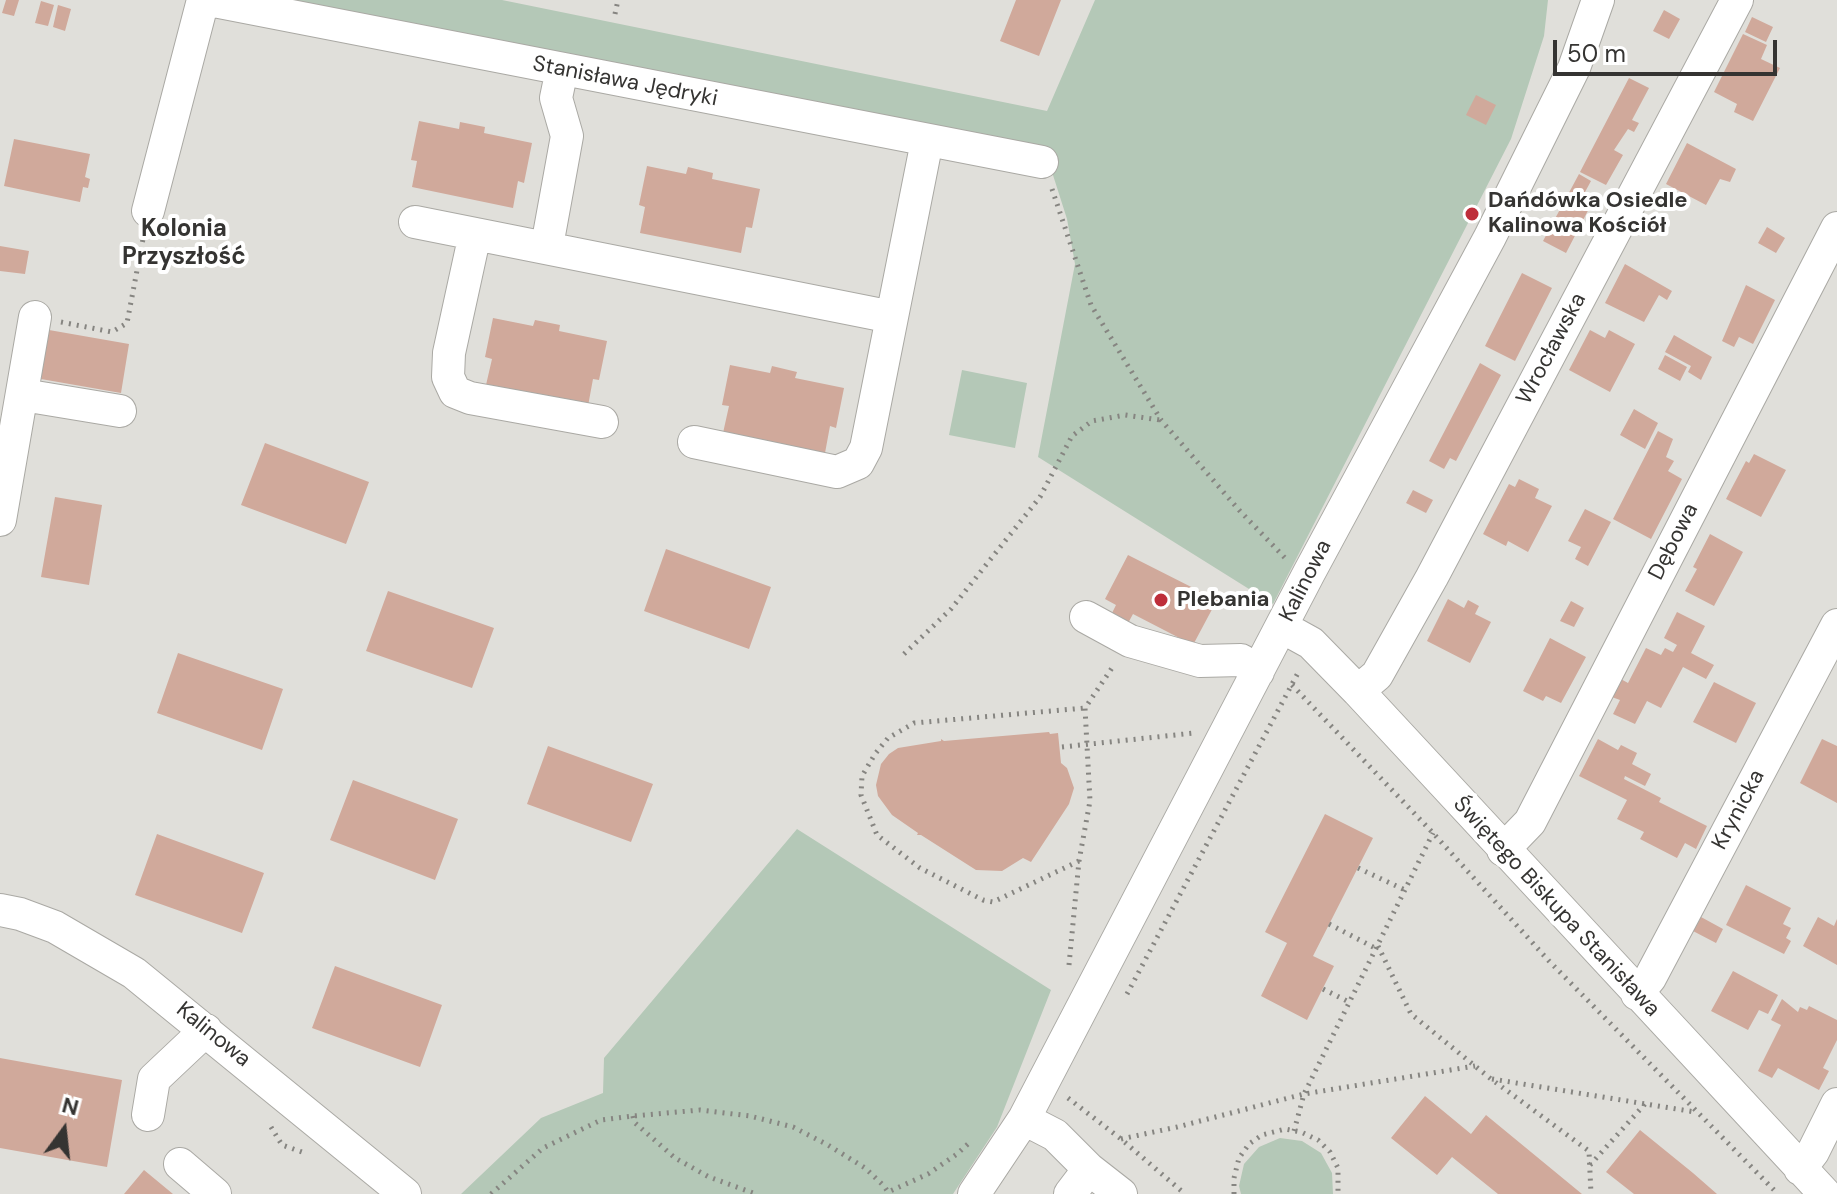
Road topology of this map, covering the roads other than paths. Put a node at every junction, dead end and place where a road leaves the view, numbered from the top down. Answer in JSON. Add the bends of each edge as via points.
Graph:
{"nodes":[{"id":1,"x":206,"y":0,"type":"edge"},
{"id":2,"x":1598,"y":0,"type":"edge"},
{"id":3,"x":1737,"y":0,"type":"edge"},
{"id":4,"x":562,"y":69,"type":"junction"},
{"id":5,"x":927,"y":141,"type":"junction"},
{"id":6,"x":1042,"y":162,"type":"road end"},
{"id":7,"x":148,"y":211,"type":"road end"},
{"id":8,"x":415,"y":222,"type":"dead end"},
{"id":9,"x":1837,"y":228,"type":"edge"},
{"id":10,"x":475,"y":234,"type":"junction"},
{"id":11,"x":547,"y":246,"type":"junction"},
{"id":12,"x":892,"y":317,"type":"junction"},
{"id":13,"x":22,"y":335,"type":"edge"},
{"id":14,"x":23,"y":395,"type":"junction"},
{"id":15,"x":120,"y":411,"type":"dead end"},
{"id":16,"x":602,"y":422,"type":"dead end"},
{"id":17,"x":694,"y":442,"type":"dead end"},
{"id":18,"x":0,"y":520,"type":"edge"},
{"id":19,"x":1086,"y":617,"type":"dead end"},
{"id":20,"x":1837,"y":625,"type":"edge"},
{"id":21,"x":1282,"y":627,"type":"junction"},
{"id":22,"x":1258,"y":672,"type":"junction"},
{"id":23,"x":1358,"y":691,"type":"junction"},
{"id":24,"x":1503,"y":850,"type":"junction"},
{"id":25,"x":0,"y":910,"type":"edge"},
{"id":26,"x":1637,"y":994,"type":"junction"},
{"id":27,"x":206,"y":1030,"type":"junction"},
{"id":28,"x":1837,"y":1104,"type":"edge"},
{"id":29,"x":148,"y":1115,"type":"dead end"},
{"id":30,"x":1024,"y":1119,"type":"junction"},
{"id":31,"x":180,"y":1164,"type":"dead end"},
{"id":32,"x":1800,"y":1169,"type":"junction"},
{"id":33,"x":1080,"y":1182,"type":"edge"},
{"id":34,"x":215,"y":1194,"type":"edge"},
{"id":35,"x":405,"y":1194,"type":"edge"},
{"id":36,"x":974,"y":1194,"type":"edge"},
{"id":37,"x":1121,"y":1194,"type":"edge"},
{"id":38,"x":1825,"y":1194,"type":"edge"}],
"edges":[{"from":1,"to":4,"type":"street","name":"Stanisława Jędryki"},
{"from":1,"to":7,"type":"street"},
{"from":2,"to":21,"type":"street","name":"Kalinowa","via":[[1574,68],[1516,186]]},
{"from":3,"to":23,"type":"street","name":"Wrocławska","via":[[1432,577],[1377,675]]},
{"from":4,"to":5,"type":"street","name":"Stanisława Jędryki"},
{"from":4,"to":11,"type":"street","via":[[556,98],[567,136]]},
{"from":5,"to":6,"type":"street","name":"Stanisława Jędryki"},
{"from":5,"to":12,"type":"street"},
{"from":8,"to":10,"type":"street"},
{"from":9,"to":24,"type":"street","name":"Dębowa","via":[[1530,822]]},
{"from":10,"to":11,"type":"street"},
{"from":10,"to":16,"type":"street","via":[[449,353],[448,377],[455,392]]},
{"from":11,"to":12,"type":"street"},
{"from":12,"to":17,"type":"street","via":[[866,448],[858,463],[837,472]]},
{"from":13,"to":14,"type":"street"},
{"from":14,"to":15,"type":"street"},
{"from":14,"to":18,"type":"street"},
{"from":19,"to":22,"type":"street","via":[[1130,641],[1200,661],[1241,660]]},
{"from":20,"to":26,"type":"street","name":"Krynicka"},
{"from":21,"to":22,"type":"street","name":"Kalinowa"},
{"from":21,"to":23,"type":"street","name":"Świętego Biskupa Stanisława","via":[[1311,643]]},
{"from":22,"to":30,"type":"street","name":"Kalinowa"},
{"from":23,"to":24,"type":"street","name":"Świętego Biskupa Stanisława"},
{"from":24,"to":26,"type":"street","name":"Świętego Biskupa Stanisława"},
{"from":25,"to":27,"type":"street","name":"Kalinowa","via":[[55,927],[87,945],[134,973]]},
{"from":26,"to":32,"type":"street","name":"Świętego Biskupa Stanisława"},
{"from":27,"to":29,"type":"street","via":[[154,1079]]},
{"from":27,"to":35,"type":"street","name":"Kalinowa"},
{"from":28,"to":32,"type":"street"},
{"from":30,"to":33,"type":"street","via":[[1055,1135]]},
{"from":30,"to":36,"type":"street","name":"Kalinowa"},
{"from":31,"to":34,"type":"street"},
{"from":32,"to":38,"type":"street","name":"Świętego Biskupa Stanisława"},
{"from":33,"to":37,"type":"street"}]}
